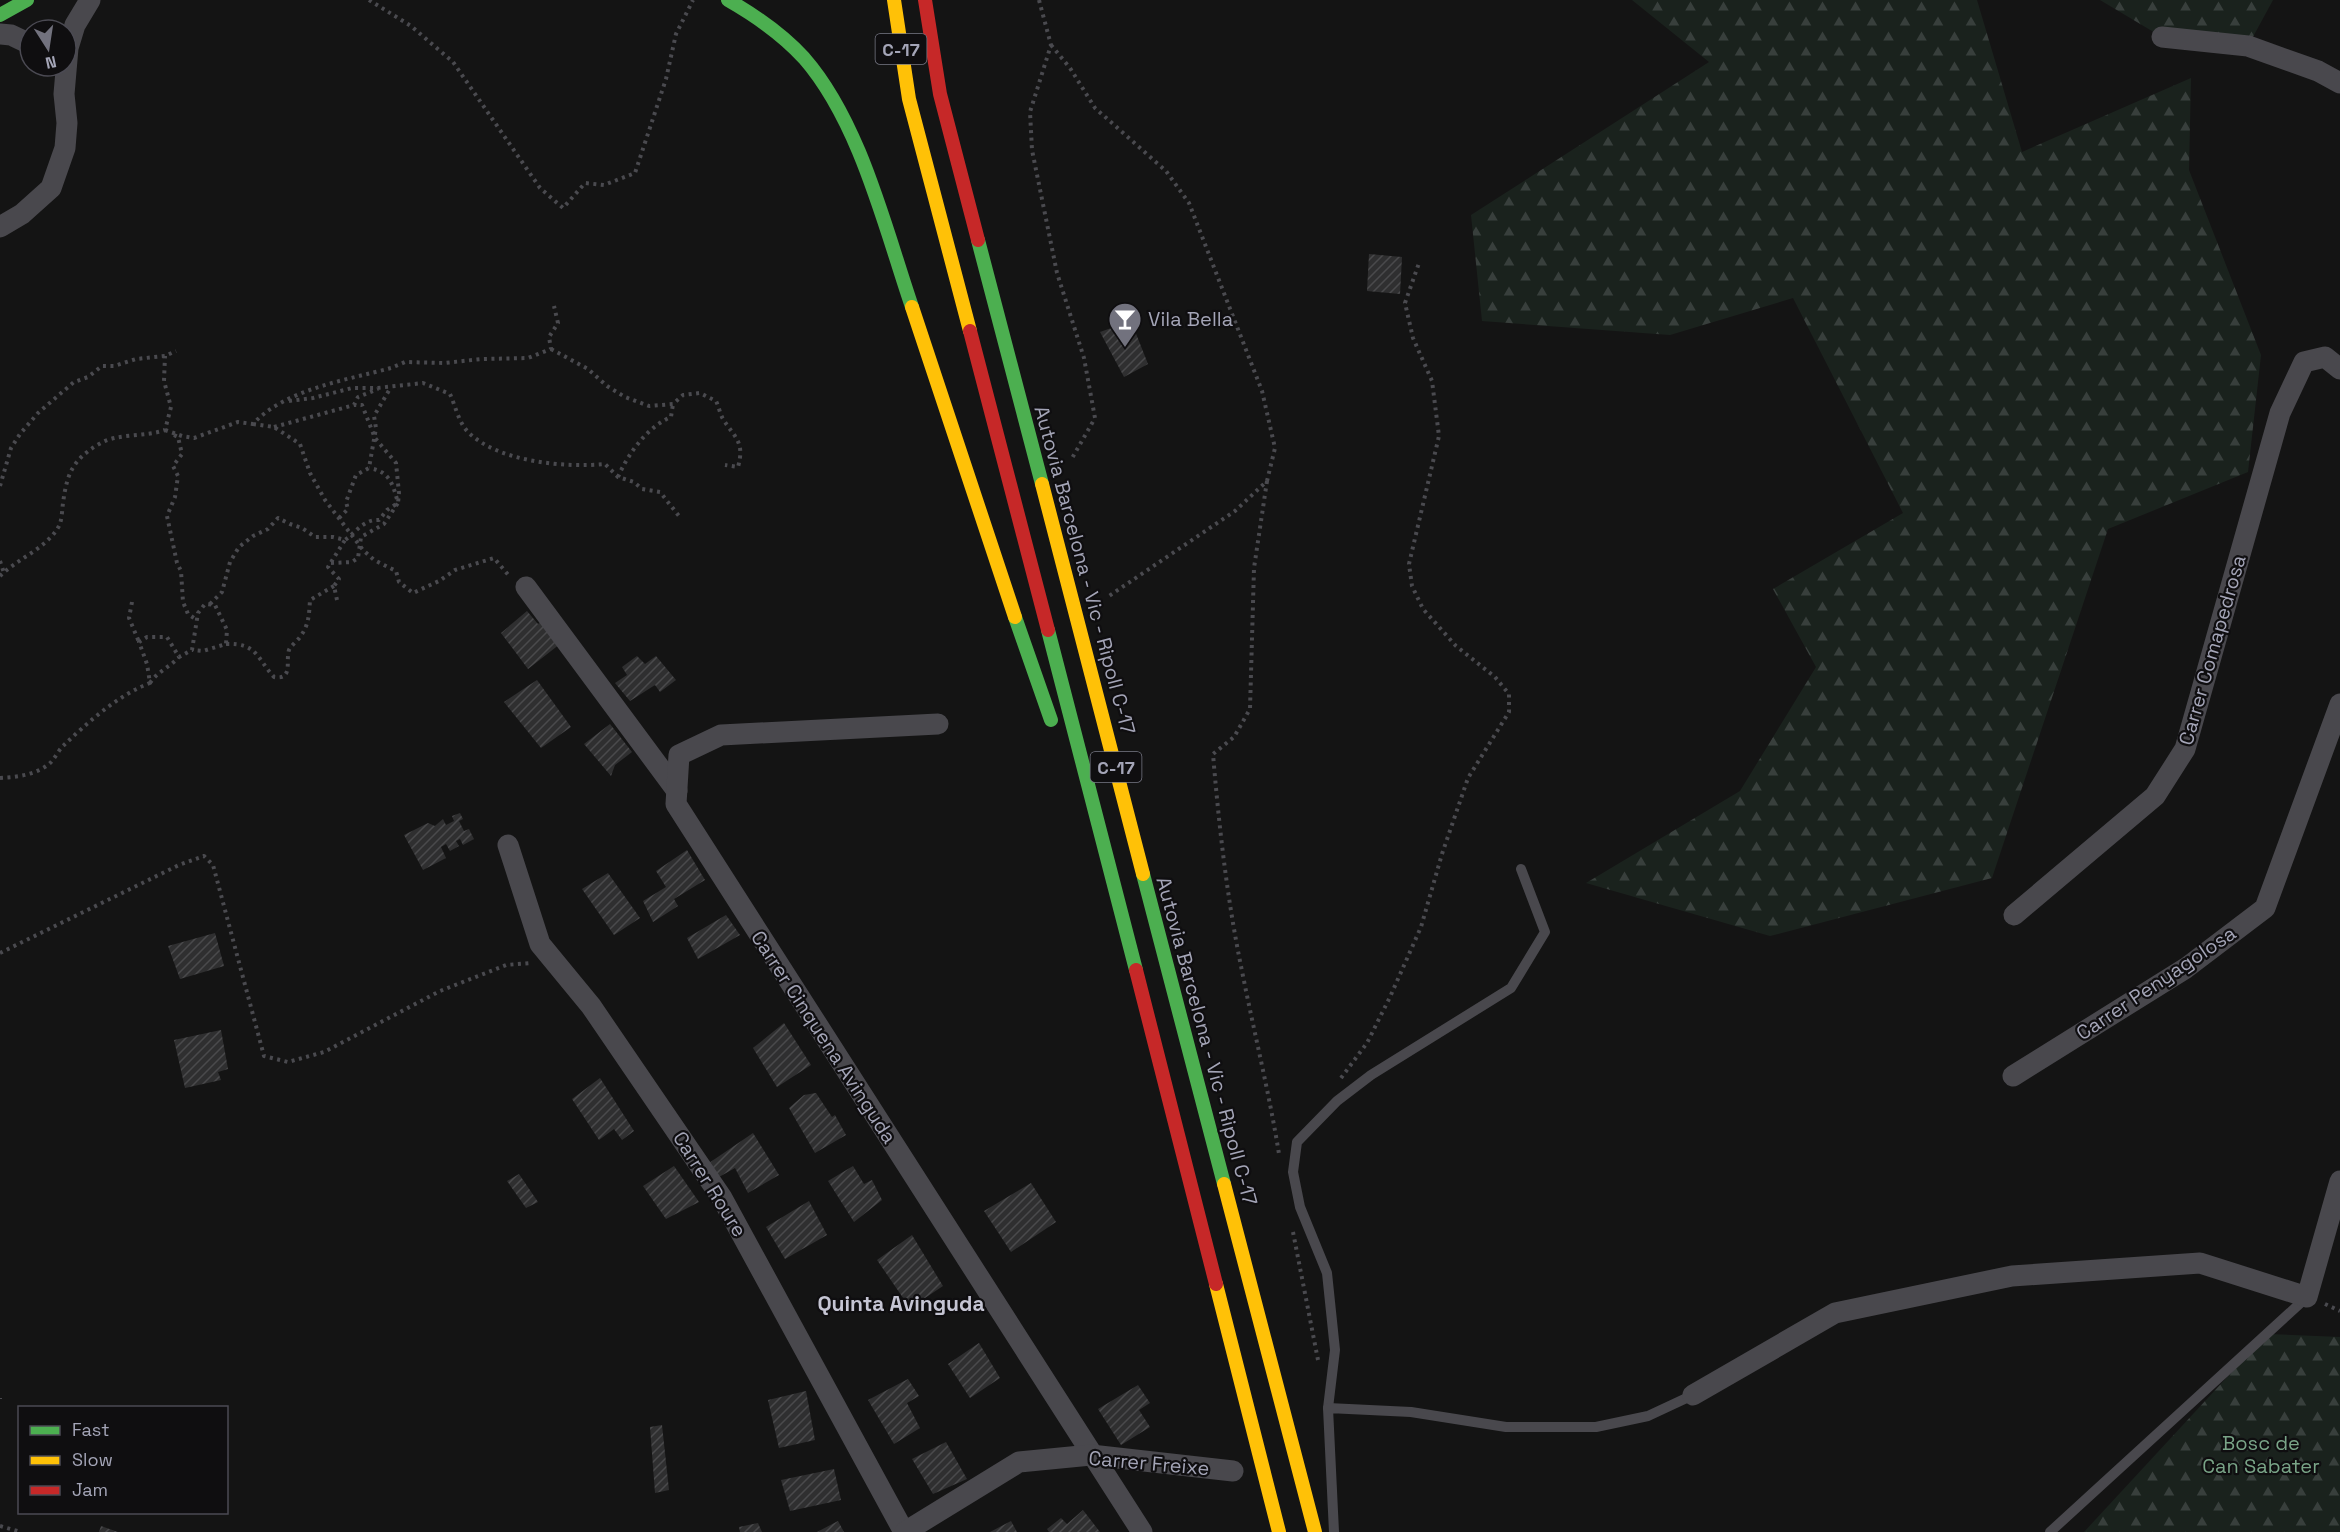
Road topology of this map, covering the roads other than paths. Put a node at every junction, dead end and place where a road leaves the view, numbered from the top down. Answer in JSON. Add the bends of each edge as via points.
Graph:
{"nodes":[{"id":1,"x":27,"y":0,"type":"edge"},
{"id":2,"x":90,"y":0,"type":"edge"},
{"id":3,"x":728,"y":0,"type":"edge"},
{"id":4,"x":894,"y":0,"type":"edge"},
{"id":5,"x":925,"y":0,"type":"edge"},
{"id":6,"x":0,"y":15,"type":"edge"},
{"id":7,"x":0,"y":34,"type":"edge"},
{"id":8,"x":2162,"y":37,"type":"dead end"},
{"id":9,"x":18,"y":39,"type":"edge"},
{"id":10,"x":57,"y":78,"type":"edge"},
{"id":11,"x":2340,"y":83,"type":"edge"},
{"id":12,"x":64,"y":94,"type":"junction"},
{"id":13,"x":0,"y":227,"type":"edge"},
{"id":14,"x":2340,"y":369,"type":"edge"},
{"id":15,"x":526,"y":586,"type":"road end"},
{"id":16,"x":2340,"y":704,"type":"edge"},
{"id":17,"x":938,"y":724,"type":"dead end"},
{"id":18,"x":1056,"y":733,"type":"dead end"},
{"id":19,"x":1072,"y":778,"type":"dead end"},
{"id":20,"x":677,"y":791,"type":"junction"},
{"id":21,"x":508,"y":846,"type":"dead end"},
{"id":22,"x":1521,"y":869,"type":"dead end"},
{"id":23,"x":2014,"y":915,"type":"dead end"},
{"id":24,"x":1124,"y":922,"type":"junction"},
{"id":25,"x":2013,"y":1076,"type":"dead end"},
{"id":26,"x":2340,"y":1181,"type":"edge"},
{"id":27,"x":2307,"y":1297,"type":"junction"},
{"id":28,"x":1693,"y":1395,"type":"joint"},
{"id":29,"x":1328,"y":1408,"type":"junction"},
{"id":30,"x":1091,"y":1455,"type":"junction"},
{"id":31,"x":1233,"y":1471,"type":"dead end"},
{"id":32,"x":904,"y":1532,"type":"edge"},
{"id":33,"x":1142,"y":1532,"type":"edge"},
{"id":34,"x":1279,"y":1532,"type":"edge"},
{"id":35,"x":1316,"y":1532,"type":"edge"},
{"id":36,"x":1335,"y":1532,"type":"edge"},
{"id":37,"x":2050,"y":1532,"type":"edge"}],
"edges":[{"from":1,"to":6,"type":"main road"},
{"from":2,"to":12,"type":"street","via":[[75,25],[68,48]]},
{"from":3,"to":18,"type":"main road","via":[[784,36],[823,83],[852,138]]},
{"from":4,"to":24,"type":"main road","number":"C-17","via":[[909,99]]},
{"from":5,"to":35,"type":"main road","name":"Autovia Barcelona - Vic - Ripoll C-17","number":"C-17","via":[[940,94]]},
{"from":7,"to":9,"type":"street"},
{"from":8,"to":11,"type":"street","via":[[2248,46]]},
{"from":10,"to":12,"type":"street"},
{"from":12,"to":13,"type":"street","via":[[65,148],[51,188],[22,214]]},
{"from":14,"to":23,"type":"street","name":"Carrer Comapedrosa","via":[[2325,357],[2304,362],[2280,413],[2186,749],[2155,796]]},
{"from":15,"to":20,"type":"street"},
{"from":16,"to":25,"type":"street","name":"Carrer Penyagolosa","via":[[2265,908],[2186,968]]},
{"from":17,"to":20,"type":"street","name":"Carrer Cinquena Avinguda","via":[[721,735],[679,755]]},
{"from":19,"to":24,"type":"main road"},
{"from":20,"to":30,"type":"street","name":"Carrer Cinquena Avinguda","via":[[676,804]]},
{"from":21,"to":32,"type":"street","name":"Carrer Roure","via":[[540,944],[591,1006],[722,1198]]},
{"from":22,"to":29,"type":"lane","via":[[1545,932],[1511,988],[1371,1075],[1337,1101],[1298,1142],[1293,1172],[1300,1207],[1327,1273],[1335,1350]]},
{"from":24,"to":34,"type":"main road","number":"C-17"},
{"from":26,"to":27,"type":"street"},
{"from":27,"to":28,"type":"street","via":[[2200,1263],[2012,1276],[1835,1313]]},
{"from":27,"to":37,"type":"lane"},
{"from":28,"to":29,"type":"lane","via":[[1648,1416],[1596,1427],[1506,1427],[1411,1412]]},
{"from":29,"to":36,"type":"lane"},
{"from":30,"to":31,"type":"street","name":"Carrer Freixe"},
{"from":30,"to":32,"type":"street","name":"Carrer Freixe","via":[[1020,1462]]},
{"from":30,"to":33,"type":"street","name":"Carrer Cinquena Avinguda"}]}
